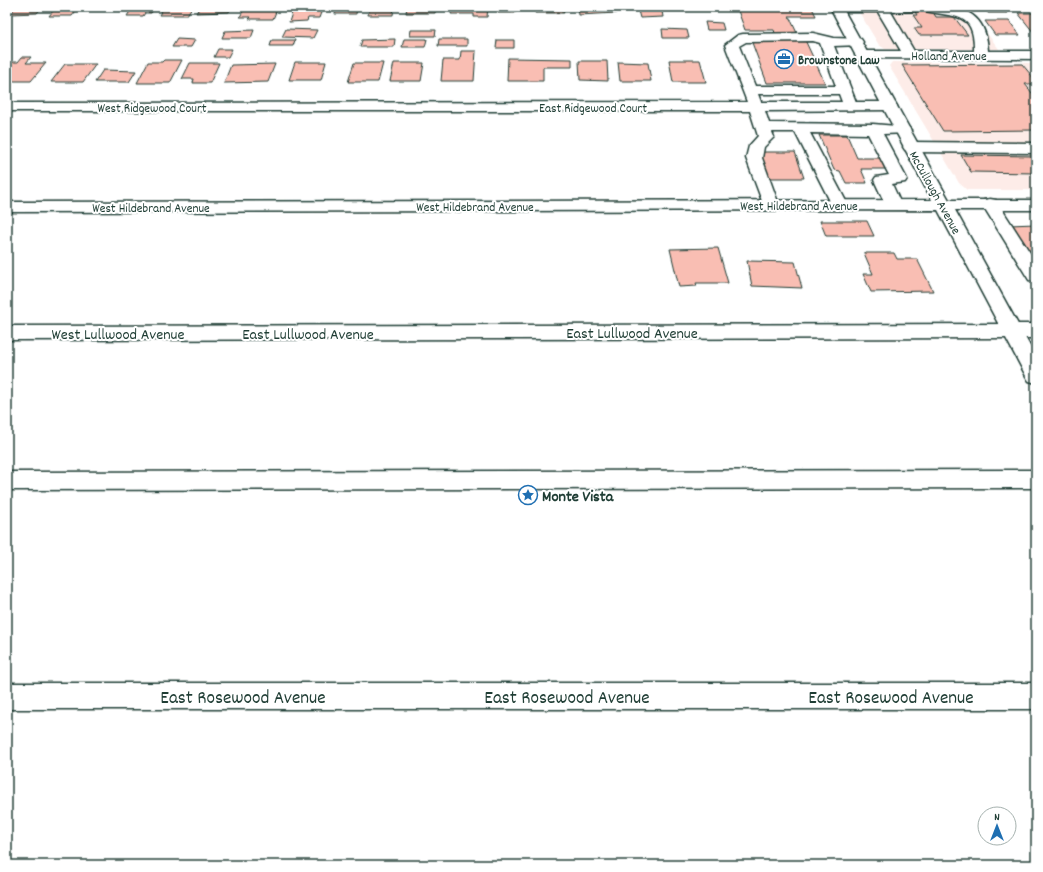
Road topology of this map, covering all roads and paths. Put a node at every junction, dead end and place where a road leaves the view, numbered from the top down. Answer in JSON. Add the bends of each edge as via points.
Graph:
{"nodes":[{"id":1,"x":836,"y":8,"type":"edge"},
{"id":2,"x":882,"y":8,"type":"junction"},
{"id":3,"x":913,"y":8,"type":"dead end"},
{"id":4,"x":930,"y":8,"type":"edge"},
{"id":5,"x":825,"y":39,"type":"junction"},
{"id":6,"x":859,"y":48,"type":"junction"},
{"id":7,"x":910,"y":55,"type":"junction"},
{"id":8,"x":980,"y":55,"type":"junction"},
{"id":9,"x":1036,"y":55,"type":"edge"},
{"id":10,"x":750,"y":90,"type":"junction"},
{"id":11,"x":844,"y":90,"type":"junction"},
{"id":12,"x":757,"y":106,"type":"junction"},
{"id":13,"x":850,"y":106,"type":"junction"},
{"id":14,"x":890,"y":106,"type":"junction"},
{"id":15,"x":7,"y":107,"type":"edge"},
{"id":16,"x":297,"y":108,"type":"joint"},
{"id":17,"x":764,"y":127,"type":"junction"},
{"id":18,"x":800,"y":128,"type":"junction"},
{"id":19,"x":873,"y":129,"type":"junction"},
{"id":20,"x":903,"y":130,"type":"junction"},
{"id":21,"x":911,"y":147,"type":"junction"},
{"id":22,"x":1036,"y":148,"type":"edge"},
{"id":23,"x":894,"y":204,"type":"junction"},
{"id":24,"x":943,"y":204,"type":"junction"},
{"id":25,"x":990,"y":204,"type":"junction"},
{"id":26,"x":1036,"y":204,"type":"edge"},
{"id":27,"x":771,"y":205,"type":"junction"},
{"id":28,"x":840,"y":205,"type":"junction"},
{"id":29,"x":7,"y":207,"type":"edge"},
{"id":30,"x":1036,"y":276,"type":"edge"},
{"id":31,"x":1011,"y":331,"type":"junction"},
{"id":32,"x":1036,"y":331,"type":"edge"},
{"id":33,"x":7,"y":333,"type":"edge"},
{"id":34,"x":229,"y":333,"type":"joint"},
{"id":35,"x":1036,"y":376,"type":"edge"},
{"id":36,"x":1036,"y":479,"type":"edge"},
{"id":37,"x":7,"y":481,"type":"edge"},
{"id":38,"x":7,"y":696,"type":"edge"},
{"id":39,"x":1036,"y":696,"type":"edge"}],
"edges":[{"from":1,"to":2,"type":"street"},
{"from":1,"to":6,"type":"street","name":"McCullough Avenue"},
{"from":2,"to":3,"type":"street"},
{"from":2,"to":7,"type":"street"},
{"from":4,"to":8,"type":"street","via":[[943,8],[963,14],[974,23],[981,38]]},
{"from":5,"to":6,"type":"street","name":"Holland Avenue"},
{"from":5,"to":10,"type":"street","name":"Holland Avenue","via":[[813,36],[743,38],[732,45]]},
{"from":5,"to":11,"type":"street"},
{"from":6,"to":7,"type":"street","name":"Holland Avenue"},
{"from":6,"to":14,"type":"street","name":"McCullough Avenue"},
{"from":7,"to":8,"type":"street","name":"Holland Avenue"},
{"from":8,"to":9,"type":"street","name":"Holland Avenue"},
{"from":10,"to":11,"type":"street"},
{"from":10,"to":12,"type":"street"},
{"from":11,"to":13,"type":"street"},
{"from":12,"to":13,"type":"street","name":"East Ridgewood Court"},
{"from":12,"to":16,"type":"street","name":"East Ridgewood Court"},
{"from":12,"to":17,"type":"street"},
{"from":13,"to":14,"type":"street","name":"East Ridgewood Court"},
{"from":14,"to":20,"type":"street","name":"McCullough Avenue"},
{"from":15,"to":16,"type":"street","name":"West Ridgewood Court"},
{"from":17,"to":18,"type":"street"},
{"from":17,"to":27,"type":"street","via":[[766,137],[757,146],[754,158]]},
{"from":18,"to":19,"type":"street"},
{"from":18,"to":28,"type":"street"},
{"from":19,"to":20,"type":"street"},
{"from":19,"to":23,"type":"street","via":[[899,179],[882,180]]},
{"from":20,"to":21,"type":"street","name":"McCullough Avenue"},
{"from":21,"to":22,"type":"street"},
{"from":21,"to":24,"type":"street","name":"McCullough Avenue"},
{"from":23,"to":24,"type":"street","name":"West Hildebrand Avenue"},
{"from":23,"to":28,"type":"street","name":"West Hildebrand Avenue"},
{"from":24,"to":25,"type":"street","name":"West Hildebrand Avenue"},
{"from":24,"to":31,"type":"street","name":"McCullough Avenue"},
{"from":25,"to":26,"type":"street","name":"West Hildebrand Avenue"},
{"from":25,"to":30,"type":"street"},
{"from":27,"to":28,"type":"street","name":"West Hildebrand Avenue"},
{"from":27,"to":29,"type":"street","name":"West Hildebrand Avenue"},
{"from":31,"to":32,"type":"street","name":"East Lullwood Avenue"},
{"from":31,"to":34,"type":"street","name":"East Lullwood Avenue"},
{"from":31,"to":35,"type":"street","name":"McCullough Avenue"},
{"from":33,"to":34,"type":"street","name":"West Lullwood Avenue"},
{"from":36,"to":37,"type":"street"},
{"from":38,"to":39,"type":"street","name":"East Rosewood Avenue"}]}
